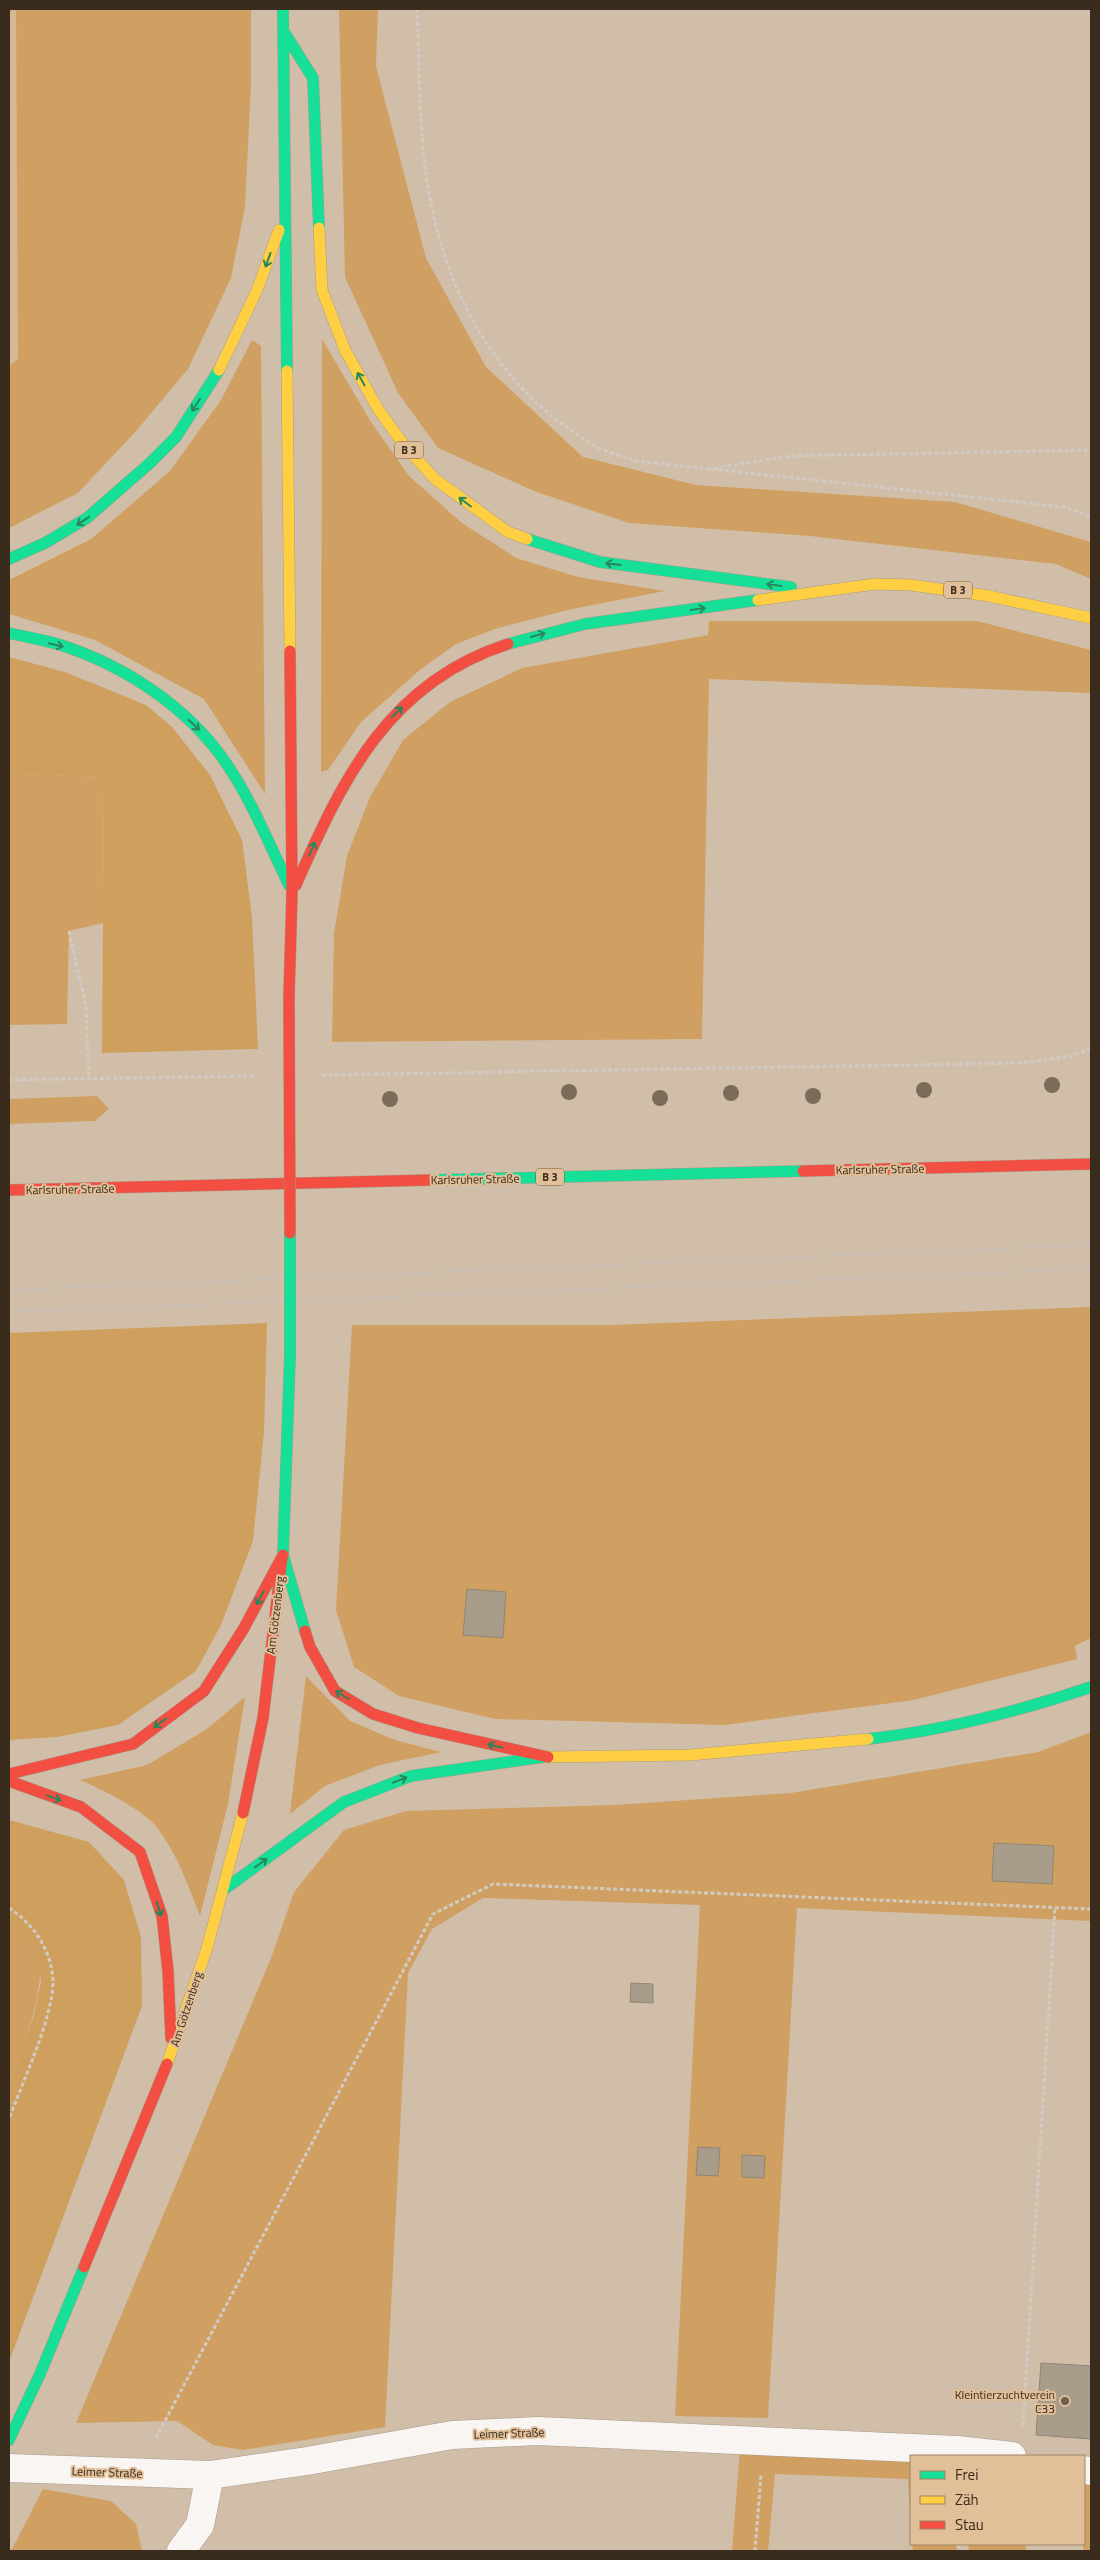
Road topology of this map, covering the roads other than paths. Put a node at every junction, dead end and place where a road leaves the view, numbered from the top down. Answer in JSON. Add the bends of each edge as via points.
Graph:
{"nodes":[{"id":1,"x":283,"y":9,"type":"edge"},
{"id":2,"x":284,"y":32,"type":"junction"},
{"id":3,"x":285,"y":214,"type":"junction"},
{"id":4,"x":9,"y":559,"type":"edge"},
{"id":5,"x":822,"y":592,"type":"junction"},
{"id":6,"x":1091,"y":618,"type":"edge"},
{"id":7,"x":9,"y":633,"type":"edge"},
{"id":8,"x":292,"y":893,"type":"junction"},
{"id":9,"x":1091,"y":1164,"type":"edge"},
{"id":10,"x":9,"y":1190,"type":"edge"},
{"id":11,"x":282,"y":1555,"type":"junction"},
{"id":12,"x":1091,"y":1686,"type":"edge"},
{"id":13,"x":543,"y":1757,"type":"junction"},
{"id":14,"x":9,"y":1774,"type":"edge"},
{"id":15,"x":9,"y":1781,"type":"edge"},
{"id":16,"x":222,"y":1891,"type":"junction"},
{"id":17,"x":171,"y":2055,"type":"junction"},
{"id":18,"x":9,"y":2440,"type":"edge"},
{"id":19,"x":1017,"y":2446,"type":"edge"},
{"id":20,"x":9,"y":2468,"type":"edge"},
{"id":21,"x":210,"y":2475,"type":"junction"},
{"id":22,"x":181,"y":2551,"type":"edge"}],
"edges":[{"from":1,"to":2,"type":"main road","number":"B 3"},
{"from":2,"to":3,"type":"main road","number":"B 3"},
{"from":5,"to":2,"type":"main road","number":"B 3","one_way":true,"via":[[600,562],[551,548],[508,532],[435,479],[404,445],[378,409],[345,350],[322,290],[313,78]]},
{"from":3,"to":4,"type":"main road","number":"B 3","one_way":true,"via":[[257,290],[222,365],[176,437],[88,518]]},
{"from":3,"to":8,"type":"main road","number":"B 3"},
{"from":5,"to":6,"type":"main road","number":"B 3","via":[[882,584],[946,588],[994,595]]},
{"from":8,"to":5,"type":"main road","one_way":true,"via":[[346,776],[377,732],[421,690],[453,668],[516,642],[569,626]]},
{"from":7,"to":8,"type":"main road","one_way":true,"via":[[70,648],[128,673],[167,700],[206,737],[240,785]]},
{"from":8,"to":11,"type":"main road","number":"B 3","bridge":true,"via":[[289,996],[290,1355]]},
{"from":9,"to":10,"type":"main road","name":"Karlsruher Straße","number":"B 3"},
{"from":13,"to":11,"type":"main road","one_way":true,"via":[[418,1728],[373,1714],[335,1691],[310,1647]]},
{"from":11,"to":14,"type":"main road","one_way":true,"via":[[244,1628],[204,1691],[133,1744]]},
{"from":11,"to":16,"type":"main road","name":"Am Götzenberg","via":[[263,1718]]},
{"from":12,"to":13,"type":"main road","via":[[1023,1710],[920,1732],[816,1745],[690,1755]]},
{"from":16,"to":13,"type":"main road","one_way":true,"via":[[344,1802],[411,1776]]},
{"from":15,"to":17,"type":"main road","one_way":true,"via":[[81,1808],[140,1852],[162,1916]]},
{"from":16,"to":17,"type":"main road","name":"Am Götzenberg","via":[[207,1948]]},
{"from":17,"to":18,"type":"main road","name":"Am Götzenberg","via":[[40,2374]]},
{"from":19,"to":21,"type":"street","name":"Leimer Straße","via":[[957,2450],[538,2431],[452,2435]]},
{"from":20,"to":21,"type":"street","name":"Leimer Straße"},
{"from":21,"to":22,"type":"street","via":[[200,2525]]}]}
